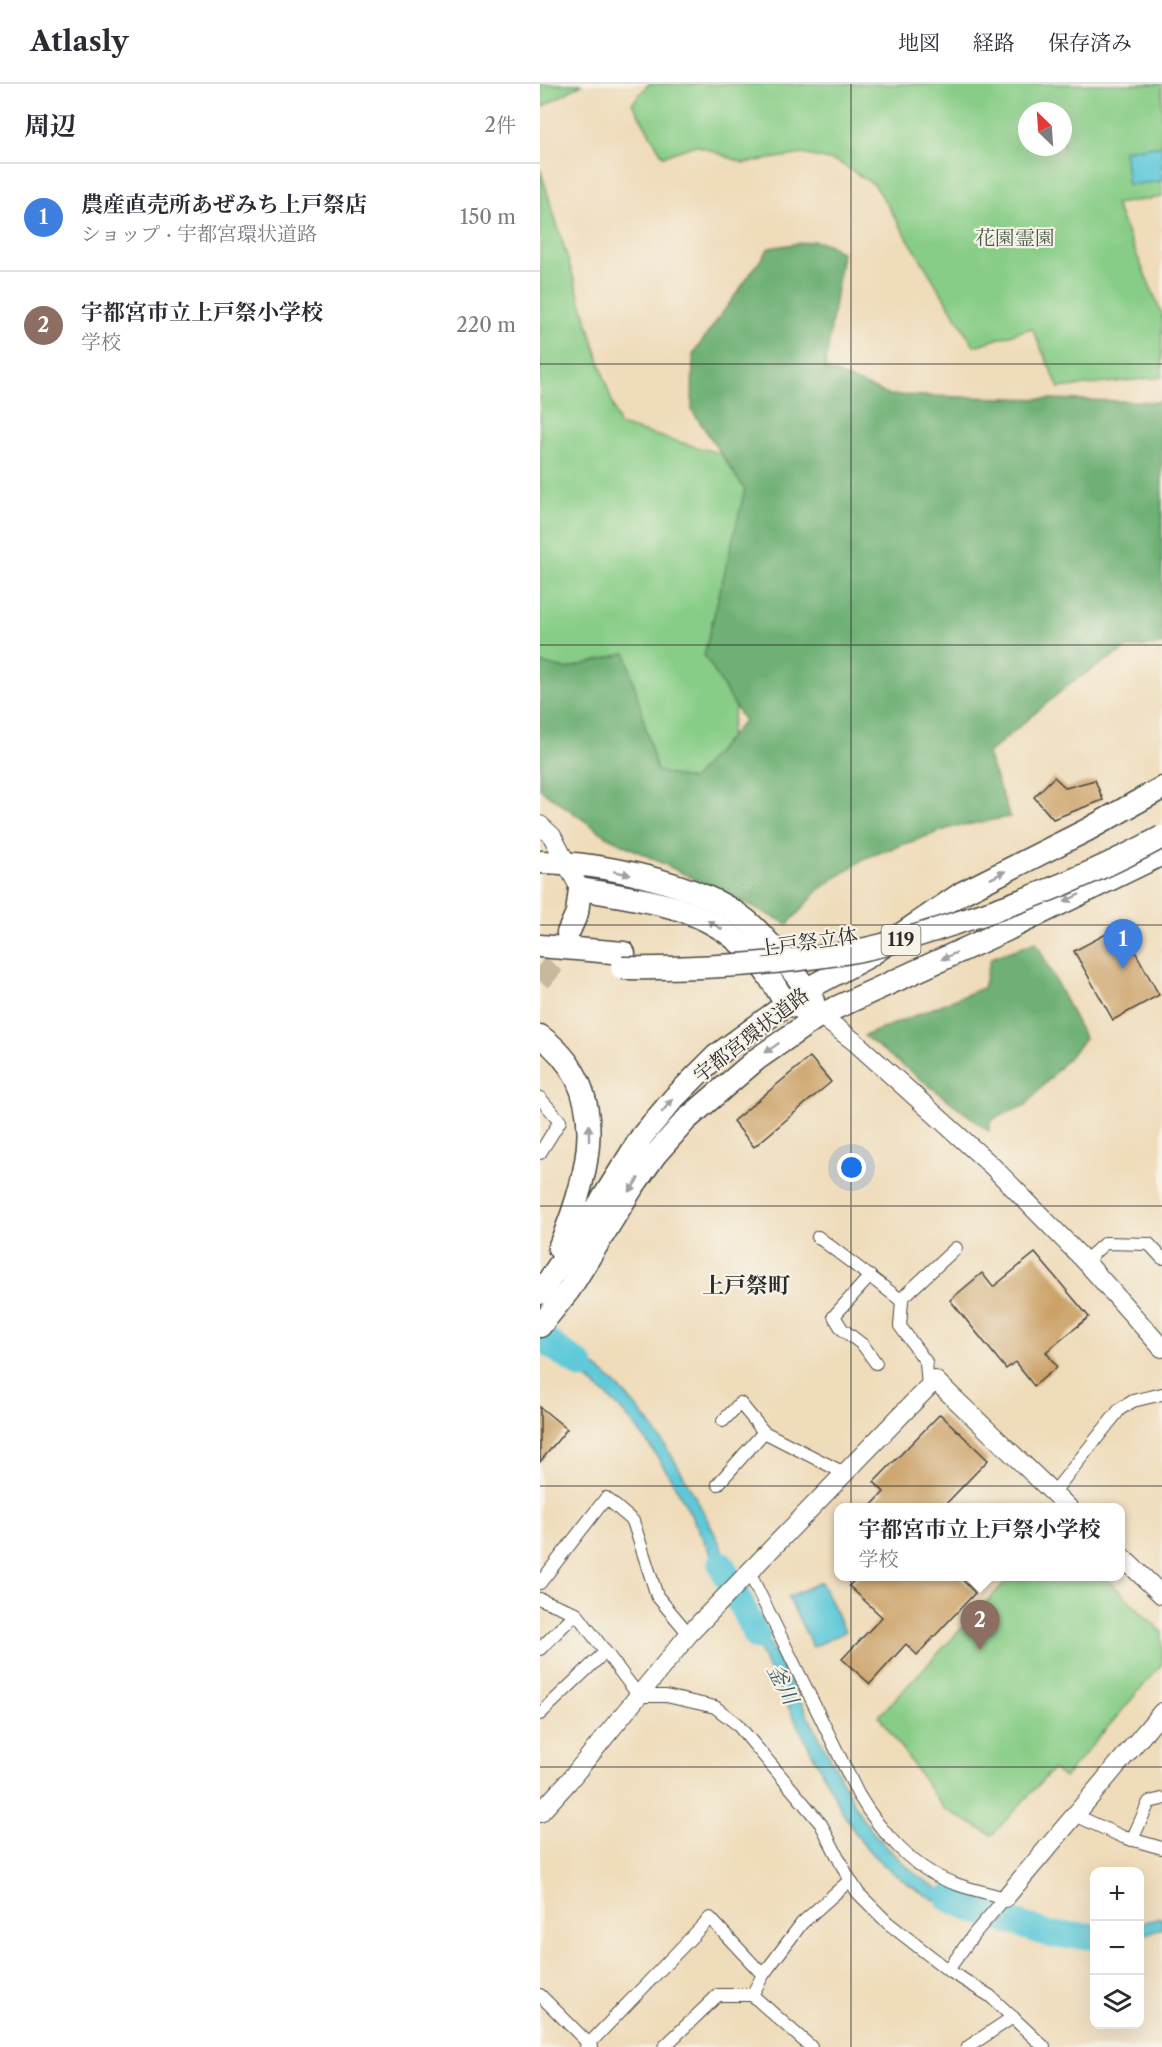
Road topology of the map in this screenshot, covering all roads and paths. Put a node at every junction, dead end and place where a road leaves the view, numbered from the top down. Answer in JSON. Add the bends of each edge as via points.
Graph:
{"nodes":[{"id":1,"x":1162,"y":788,"type":"edge"},
{"id":2,"x":1162,"y":821,"type":"edge"},
{"id":3,"x":540,"y":825,"type":"edge"},
{"id":4,"x":1162,"y":837,"type":"edge"},
{"id":5,"x":1162,"y":854,"type":"edge"},
{"id":6,"x":540,"y":862,"type":"edge"},
{"id":7,"x":565,"y":862,"type":"junction"},
{"id":8,"x":580,"y":889,"type":"junction"},
{"id":9,"x":568,"y":933,"type":"tunnel mouth"},
{"id":10,"x":540,"y":946,"type":"edge"},
{"id":11,"x":623,"y":960,"type":"junction"},
{"id":12,"x":540,"y":962,"type":"edge"},
{"id":13,"x":807,"y":989,"type":"junction"},
{"id":14,"x":786,"y":1003,"type":"junction"},
{"id":15,"x":820,"y":1015,"type":"junction"},
{"id":16,"x":540,"y":1036,"type":"edge"},
{"id":17,"x":540,"y":1098,"type":"edge"},
{"id":18,"x":540,"y":1153,"type":"edge"},
{"id":19,"x":818,"y":1237,"type":"dead end"},
{"id":20,"x":956,"y":1248,"type":"dead end"},
{"id":21,"x":1162,"y":1257,"type":"edge"},
{"id":22,"x":1085,"y":1261,"type":"junction"},
{"id":23,"x":870,"y":1276,"type":"junction"},
{"id":24,"x":540,"y":1287,"type":"edge"},
{"id":25,"x":540,"y":1293,"type":"edge"},
{"id":26,"x":900,"y":1300,"type":"junction"},
{"id":27,"x":544,"y":1322,"type":"edge"},
{"id":28,"x":1162,"y":1348,"type":"edge"},
{"id":29,"x":876,"y":1363,"type":"dead end"},
{"id":30,"x":928,"y":1388,"type":"junction"},
{"id":31,"x":1162,"y":1394,"type":"edge"},
{"id":32,"x":723,"y":1421,"type":"dead end"},
{"id":33,"x":764,"y":1432,"type":"junction"},
{"id":34,"x":844,"y":1473,"type":"junction"},
{"id":35,"x":718,"y":1485,"type":"dead end"},
{"id":36,"x":1053,"y":1492,"type":"junction"},
{"id":37,"x":1064,"y":1503,"type":"edge"},
{"id":38,"x":1125,"y":1560,"type":"edge"},
{"id":39,"x":749,"y":1572,"type":"junction"},
{"id":40,"x":540,"y":1583,"type":"edge"},
{"id":41,"x":1162,"y":1595,"type":"edge"},
{"id":42,"x":540,"y":1599,"type":"edge"},
{"id":43,"x":576,"y":1613,"type":"junction"},
{"id":44,"x":689,"y":1634,"type":"junction"},
{"id":45,"x":540,"y":1649,"type":"edge"},
{"id":46,"x":604,"y":1652,"type":"junction"},
{"id":47,"x":639,"y":1696,"type":"junction"},
{"id":48,"x":1162,"y":1712,"type":"edge"},
{"id":49,"x":540,"y":1714,"type":"edge"},
{"id":50,"x":1162,"y":1799,"type":"edge"},
{"id":51,"x":540,"y":1813,"type":"edge"},
{"id":52,"x":1075,"y":1815,"type":"junction"},
{"id":53,"x":1132,"y":1840,"type":"junction"},
{"id":54,"x":1162,"y":1848,"type":"edge"},
{"id":55,"x":850,"y":1880,"type":"junction"},
{"id":56,"x":1005,"y":1898,"type":"junction"},
{"id":57,"x":948,"y":1970,"type":"junction"},
{"id":58,"x":763,"y":1975,"type":"junction"},
{"id":59,"x":540,"y":1995,"type":"edge"},
{"id":60,"x":752,"y":1995,"type":"junction"},
{"id":61,"x":1013,"y":2017,"type":"junction"},
{"id":62,"x":588,"y":2046,"type":"edge"},
{"id":63,"x":664,"y":2047,"type":"edge"},
{"id":64,"x":811,"y":2047,"type":"edge"},
{"id":65,"x":968,"y":2047,"type":"edge"},
{"id":66,"x":1044,"y":2047,"type":"edge"}],
"edges":[{"from":13,"to":1,"type":"highway","name":"宇都宮環状道路","number":"119","one_way":true,"via":[[869,956],[962,893]]},
{"from":2,"to":11,"type":"highway","name":"上戸祭立体","number":"119","via":[[1060,870],[903,926],[789,948],[660,954]]},
{"from":3,"to":7,"type":"street","via":[[552,836]]},
{"from":4,"to":11,"type":"highway","name":"上戸祭立体","number":"119","bridge":true,"via":[[1032,897],[914,937],[848,952],[716,968]]},
{"from":5,"to":15,"type":"highway","name":"宇都宮環状道路","number":"119","one_way":true},
{"from":6,"to":7,"type":"highway"},
{"from":7,"to":8,"type":"street"},
{"from":7,"to":13,"type":"highway","one_way":true,"via":[[634,875],[709,898],[745,920]]},
{"from":8,"to":9,"type":"highway","via":[[577,913]]},
{"from":14,"to":8,"type":"highway","one_way":true,"via":[[747,949],[711,923],[656,902]]},
{"from":10,"to":11,"type":"highway","name":"上戸祭立体","number":"119"},
{"from":11,"to":12,"type":"highway","name":"上戸祭立体","number":"119","via":[[574,966]]},
{"from":13,"to":14,"type":"highway","name":"宇都宮環状道路","number":"119"},
{"from":13,"to":15,"type":"highway"},
{"from":14,"to":15,"type":"highway"},
{"from":25,"to":14,"type":"highway","name":"宇都宮環状道路","number":"119","one_way":true,"via":[[655,1120],[716,1056]]},
{"from":15,"to":22,"type":"street","via":[[992,1166]]},
{"from":15,"to":27,"type":"highway","name":"宇都宮環状道路","number":"119","one_way":true,"via":[[758,1059],[686,1120],[655,1155],[569,1290]]},
{"from":24,"to":16,"type":"highway","one_way":true,"via":[[577,1202],[584,1179],[589,1128],[587,1108],[574,1074]]},
{"from":17,"to":18,"type":"street","via":[[560,1121]]},
{"from":19,"to":23,"type":"street"},
{"from":20,"to":26,"type":"street"},
{"from":21,"to":22,"type":"street","via":[[1149,1244],[1105,1243]]},
{"from":22,"to":28,"type":"street"},
{"from":23,"to":26,"type":"street"},
{"from":23,"to":29,"type":"street","via":[[834,1316]]},
{"from":26,"to":30,"type":"street","via":[[900,1326],[926,1362]]},
{"from":30,"to":34,"type":"street"},
{"from":30,"to":36,"type":"street","via":[[935,1380]]},
{"from":31,"to":36,"type":"street","via":[[1133,1401],[1120,1409]]},
{"from":32,"to":33,"type":"street","via":[[740,1402]]},
{"from":33,"to":34,"type":"street"},
{"from":33,"to":35,"type":"street"},
{"from":34,"to":39,"type":"street"},
{"from":36,"to":37,"type":"street"},
{"from":38,"to":41,"type":"street"},
{"from":39,"to":44,"type":"street"},
{"from":39,"to":56,"type":"street","via":[[871,1817],[920,1865],[954,1884]]},
{"from":40,"to":44,"type":"street","via":[[606,1498],[633,1521],[657,1596]]},
{"from":42,"to":43,"type":"street"},
{"from":43,"to":45,"type":"street"},
{"from":43,"to":46,"type":"street"},
{"from":44,"to":47,"type":"street"},
{"from":46,"to":47,"type":"street"},
{"from":46,"to":49,"type":"street"},
{"from":47,"to":51,"type":"street"},
{"from":47,"to":55,"type":"street","via":[[666,1696],[715,1707],[737,1724],[821,1824]]},
{"from":48,"to":52,"type":"street"},
{"from":50,"to":53,"type":"street","via":[[1149,1802]]},
{"from":52,"to":53,"type":"street"},
{"from":52,"to":56,"type":"street"},
{"from":53,"to":54,"type":"street"},
{"from":55,"to":57,"type":"street","via":[[888,1923]]},
{"from":55,"to":58,"type":"street","via":[[802,1923]]},
{"from":56,"to":57,"type":"street"},
{"from":57,"to":61,"type":"street","via":[[990,1996]]},
{"from":58,"to":60,"type":"street"},
{"from":58,"to":62,"type":"street","via":[[710,1918]]},
{"from":59,"to":62,"type":"street"},
{"from":60,"to":63,"type":"street","via":[[718,1995]]},
{"from":60,"to":64,"type":"street"},
{"from":61,"to":65,"type":"street"},
{"from":61,"to":66,"type":"street"}]}
